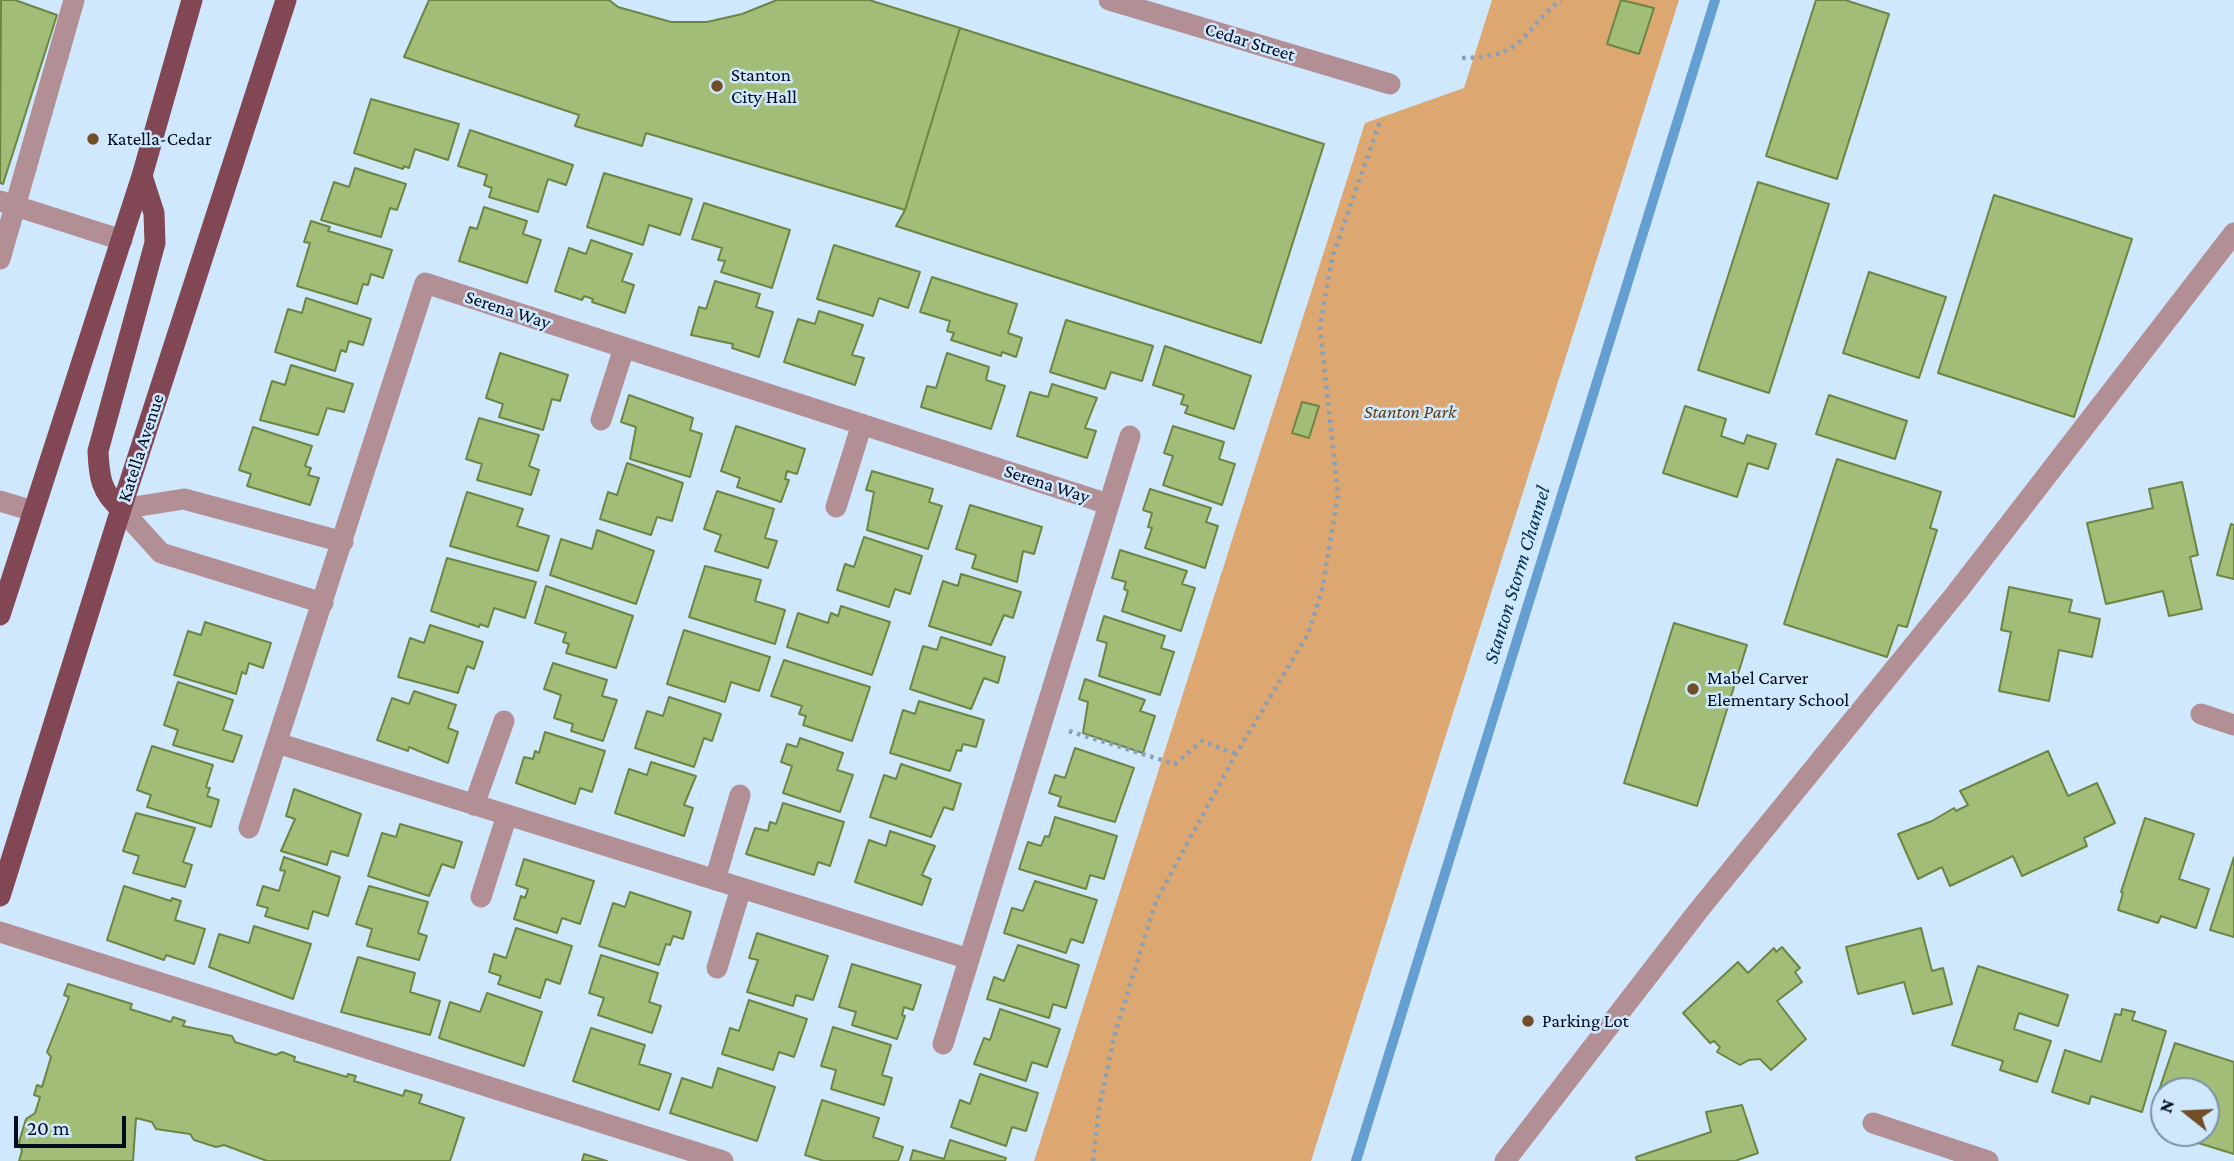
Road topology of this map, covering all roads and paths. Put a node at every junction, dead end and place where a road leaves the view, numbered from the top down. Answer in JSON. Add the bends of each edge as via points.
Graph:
{"nodes":[{"id":1,"x":74,"y":0,"type":"edge"},
{"id":2,"x":192,"y":0,"type":"edge"},
{"id":3,"x":286,"y":0,"type":"edge"},
{"id":4,"x":1110,"y":0,"type":"edge"},
{"id":5,"x":1562,"y":0,"type":"edge"},
{"id":6,"x":1462,"y":58,"type":"dead end"},
{"id":7,"x":1390,"y":84,"type":"dead end"},
{"id":8,"x":1380,"y":121,"type":"dead end"},
{"id":9,"x":142,"y":176,"type":"junction"},
{"id":10,"x":8,"y":204,"type":"edge"},
{"id":11,"x":2234,"y":233,"type":"edge"},
{"id":12,"x":122,"y":240,"type":"junction"},
{"id":13,"x":0,"y":259,"type":"edge"},
{"id":14,"x":624,"y":348,"type":"junction"},
{"id":15,"x":601,"y":421,"type":"dead end"},
{"id":16,"x":862,"y":424,"type":"junction"},
{"id":17,"x":1130,"y":436,"type":"dead end"},
{"id":18,"x":0,"y":500,"type":"edge"},
{"id":19,"x":1108,"y":504,"type":"junction"},
{"id":20,"x":836,"y":507,"type":"dead end"},
{"id":21,"x":121,"y":509,"type":"junction"},
{"id":22,"x":33,"y":511,"type":"junction"},
{"id":23,"x":343,"y":541,"type":"junction"},
{"id":24,"x":323,"y":603,"type":"junction"},
{"id":25,"x":0,"y":615,"type":"edge"},
{"id":26,"x":2201,"y":714,"type":"dead end"},
{"id":27,"x":504,"y":721,"type":"dead end"},
{"id":28,"x":1041,"y":723,"type":"junction"},
{"id":29,"x":2234,"y":725,"type":"edge"},
{"id":30,"x":277,"y":743,"type":"junction"},
{"id":31,"x":1236,"y":754,"type":"junction"},
{"id":32,"x":740,"y":795,"type":"dead end"},
{"id":33,"x":474,"y":805,"type":"junction"},
{"id":34,"x":507,"y":815,"type":"junction"},
{"id":35,"x":249,"y":828,"type":"dead end"},
{"id":36,"x":715,"y":880,"type":"junction"},
{"id":37,"x":741,"y":888,"type":"junction"},
{"id":38,"x":0,"y":896,"type":"edge"},
{"id":39,"x":481,"y":897,"type":"dead end"},
{"id":40,"x":0,"y":932,"type":"edge"},
{"id":41,"x":969,"y":958,"type":"junction"},
{"id":42,"x":718,"y":968,"type":"dead end"},
{"id":43,"x":943,"y":1044,"type":"dead end"},
{"id":44,"x":1873,"y":1123,"type":"dead end"},
{"id":45,"x":723,"y":1161,"type":"edge"},
{"id":46,"x":1093,"y":1161,"type":"edge"},
{"id":47,"x":1505,"y":1161,"type":"edge"},
{"id":48,"x":1988,"y":1161,"type":"edge"}],
"edges":[{"from":1,"to":10,"type":"street"},
{"from":2,"to":9,"type":"main road"},
{"from":3,"to":21,"type":"main road","name":"Katella Avenue"},
{"from":4,"to":7,"type":"street","name":"Cedar Street"},
{"from":5,"to":6,"type":"path","via":[[1506,52]]},
{"from":8,"to":31,"type":"path","via":[[1332,258],[1320,327],[1338,495],[1322,590],[1308,634]]},
{"from":9,"to":12,"type":"main road"},
{"from":9,"to":21,"type":"main road","via":[[154,214],[155,243],[98,451],[105,496]]},
{"from":10,"to":12,"type":"street"},
{"from":10,"to":13,"type":"street"},
{"from":11,"to":47,"type":"street","via":[[1957,592],[1698,911]]},
{"from":12,"to":22,"type":"main road"},
{"from":14,"to":15,"type":"street"},
{"from":14,"to":16,"type":"street","name":"Serena Way"},
{"from":14,"to":23,"type":"street","name":"Serena Way","via":[[425,283]]},
{"from":16,"to":19,"type":"street","name":"Serena Way"},
{"from":16,"to":20,"type":"street"},
{"from":17,"to":19,"type":"street"},
{"from":18,"to":22,"type":"street"},
{"from":19,"to":28,"type":"street","name":"Serena Way"},
{"from":21,"to":23,"type":"street","via":[[184,499]]},
{"from":21,"to":24,"type":"street","via":[[161,553]]},
{"from":21,"to":38,"type":"main road","name":"Katella Avenue"},
{"from":22,"to":25,"type":"main road"},
{"from":23,"to":24,"type":"street","name":"Serena Way"},
{"from":24,"to":30,"type":"street","name":"Serena Way"},
{"from":26,"to":29,"type":"street"},
{"from":27,"to":33,"type":"street"},
{"from":28,"to":31,"type":"path","via":[[1175,764],[1202,741]]},
{"from":28,"to":41,"type":"street","name":"Serena Way"},
{"from":30,"to":33,"type":"street"},
{"from":30,"to":35,"type":"street","name":"Serena Way"},
{"from":31,"to":46,"type":"path","via":[[1156,901],[1114,1037]]},
{"from":32,"to":36,"type":"street"},
{"from":33,"to":34,"type":"street"},
{"from":34,"to":36,"type":"street"},
{"from":34,"to":39,"type":"street"},
{"from":36,"to":37,"type":"street"},
{"from":37,"to":41,"type":"street"},
{"from":37,"to":42,"type":"street"},
{"from":40,"to":45,"type":"street"},
{"from":41,"to":43,"type":"street","name":"Serena Way"},
{"from":44,"to":48,"type":"street"}]}
